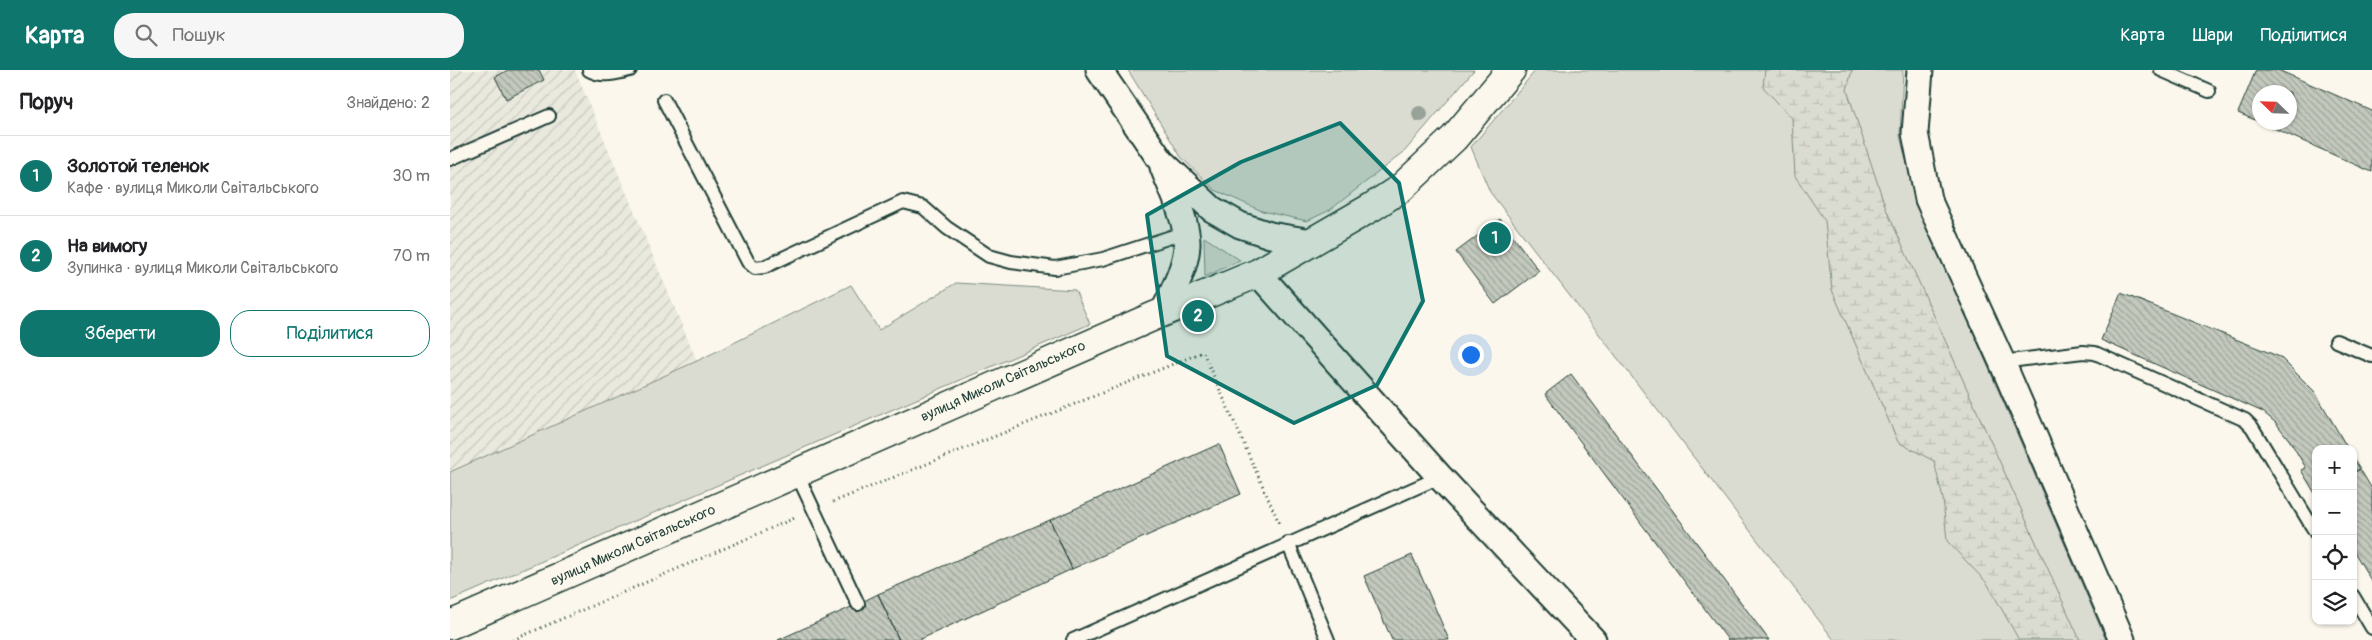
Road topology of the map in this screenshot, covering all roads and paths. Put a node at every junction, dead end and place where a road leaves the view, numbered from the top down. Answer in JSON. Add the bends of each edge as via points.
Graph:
{"nodes":[{"id":1,"x":589,"y":70,"type":"edge"},
{"id":2,"x":630,"y":70,"type":"edge"},
{"id":3,"x":1099,"y":70,"type":"edge"},
{"id":4,"x":1511,"y":70,"type":"edge"},
{"id":5,"x":1920,"y":70,"type":"edge"},
{"id":6,"x":2161,"y":70,"type":"edge"},
{"id":7,"x":2209,"y":90,"type":"dead end"},
{"id":8,"x":664,"y":100,"type":"dead end"},
{"id":9,"x":549,"y":116,"type":"dead end"},
{"id":10,"x":450,"y":159,"type":"edge"},
{"id":11,"x":1161,"y":161,"type":"junction"},
{"id":12,"x":1186,"y":232,"type":"junction"},
{"id":13,"x":1312,"y":242,"type":"junction"},
{"id":14,"x":1258,"y":273,"type":"junction"},
{"id":15,"x":1164,"y":311,"type":"junction"},
{"id":16,"x":2336,"y":341,"type":"dead end"},
{"id":17,"x":2372,"y":356,"type":"edge"},
{"id":18,"x":2002,"y":362,"type":"junction"},
{"id":19,"x":796,"y":472,"type":"junction"},
{"id":20,"x":1440,"y":477,"type":"junction"},
{"id":21,"x":815,"y":509,"type":"junction"},
{"id":22,"x":2312,"y":527,"type":"edge"},
{"id":23,"x":1288,"y":544,"type":"junction"},
{"id":24,"x":2357,"y":603,"type":"edge"},
{"id":25,"x":858,"y":604,"type":"dead end"},
{"id":26,"x":450,"y":625,"type":"edge"},
{"id":27,"x":2372,"y":628,"type":"edge"},
{"id":28,"x":513,"y":640,"type":"edge"},
{"id":29,"x":1072,"y":640,"type":"edge"},
{"id":30,"x":1328,"y":640,"type":"edge"},
{"id":31,"x":1594,"y":640,"type":"edge"},
{"id":32,"x":2122,"y":640,"type":"edge"}],
"edges":[{"from":1,"to":2,"type":"lane","via":[[608,75]]},
{"from":3,"to":11,"type":"street"},
{"from":4,"to":13,"type":"main road","name":"вулиця Миколи Світальського","via":[[1454,138],[1401,188]]},
{"from":5,"to":18,"type":"street","via":[[1914,133],[1928,199]]},
{"from":6,"to":7,"type":"lane"},
{"from":8,"to":12,"type":"lane","via":[[748,262],[755,268],[764,267],[903,202],[923,207],[989,256],[1055,268],[1103,259]]},
{"from":9,"to":10,"type":"lane"},
{"from":11,"to":12,"type":"street"},
{"from":11,"to":13,"type":"street","via":[[1212,210],[1240,225],[1270,235]]},
{"from":12,"to":15,"type":"street","via":[[1187,246]]},
{"from":13,"to":14,"type":"main road","name":"вулиця Миколи Світальського"},
{"from":14,"to":15,"type":"main road","name":"вулиця Миколи Світальського"},
{"from":14,"to":20,"type":"street"},
{"from":15,"to":19,"type":"main road","name":"вулиця Миколи Світальського"},
{"from":16,"to":17,"type":"lane"},
{"from":18,"to":22,"type":"lane","via":[[2095,353],[2245,420]]},
{"from":18,"to":32,"type":"street"},
{"from":19,"to":21,"type":"lane"},
{"from":19,"to":26,"type":"main road","name":"вулиця Миколи Світальського"},
{"from":20,"to":23,"type":"lane"},
{"from":20,"to":31,"type":"street"},
{"from":21,"to":23,"type":"path","via":[[1203,352]]},
{"from":21,"to":25,"type":"lane"},
{"from":21,"to":28,"type":"path"},
{"from":23,"to":29,"type":"lane"},
{"from":23,"to":30,"type":"lane"},
{"from":24,"to":27,"type":"lane"}]}
